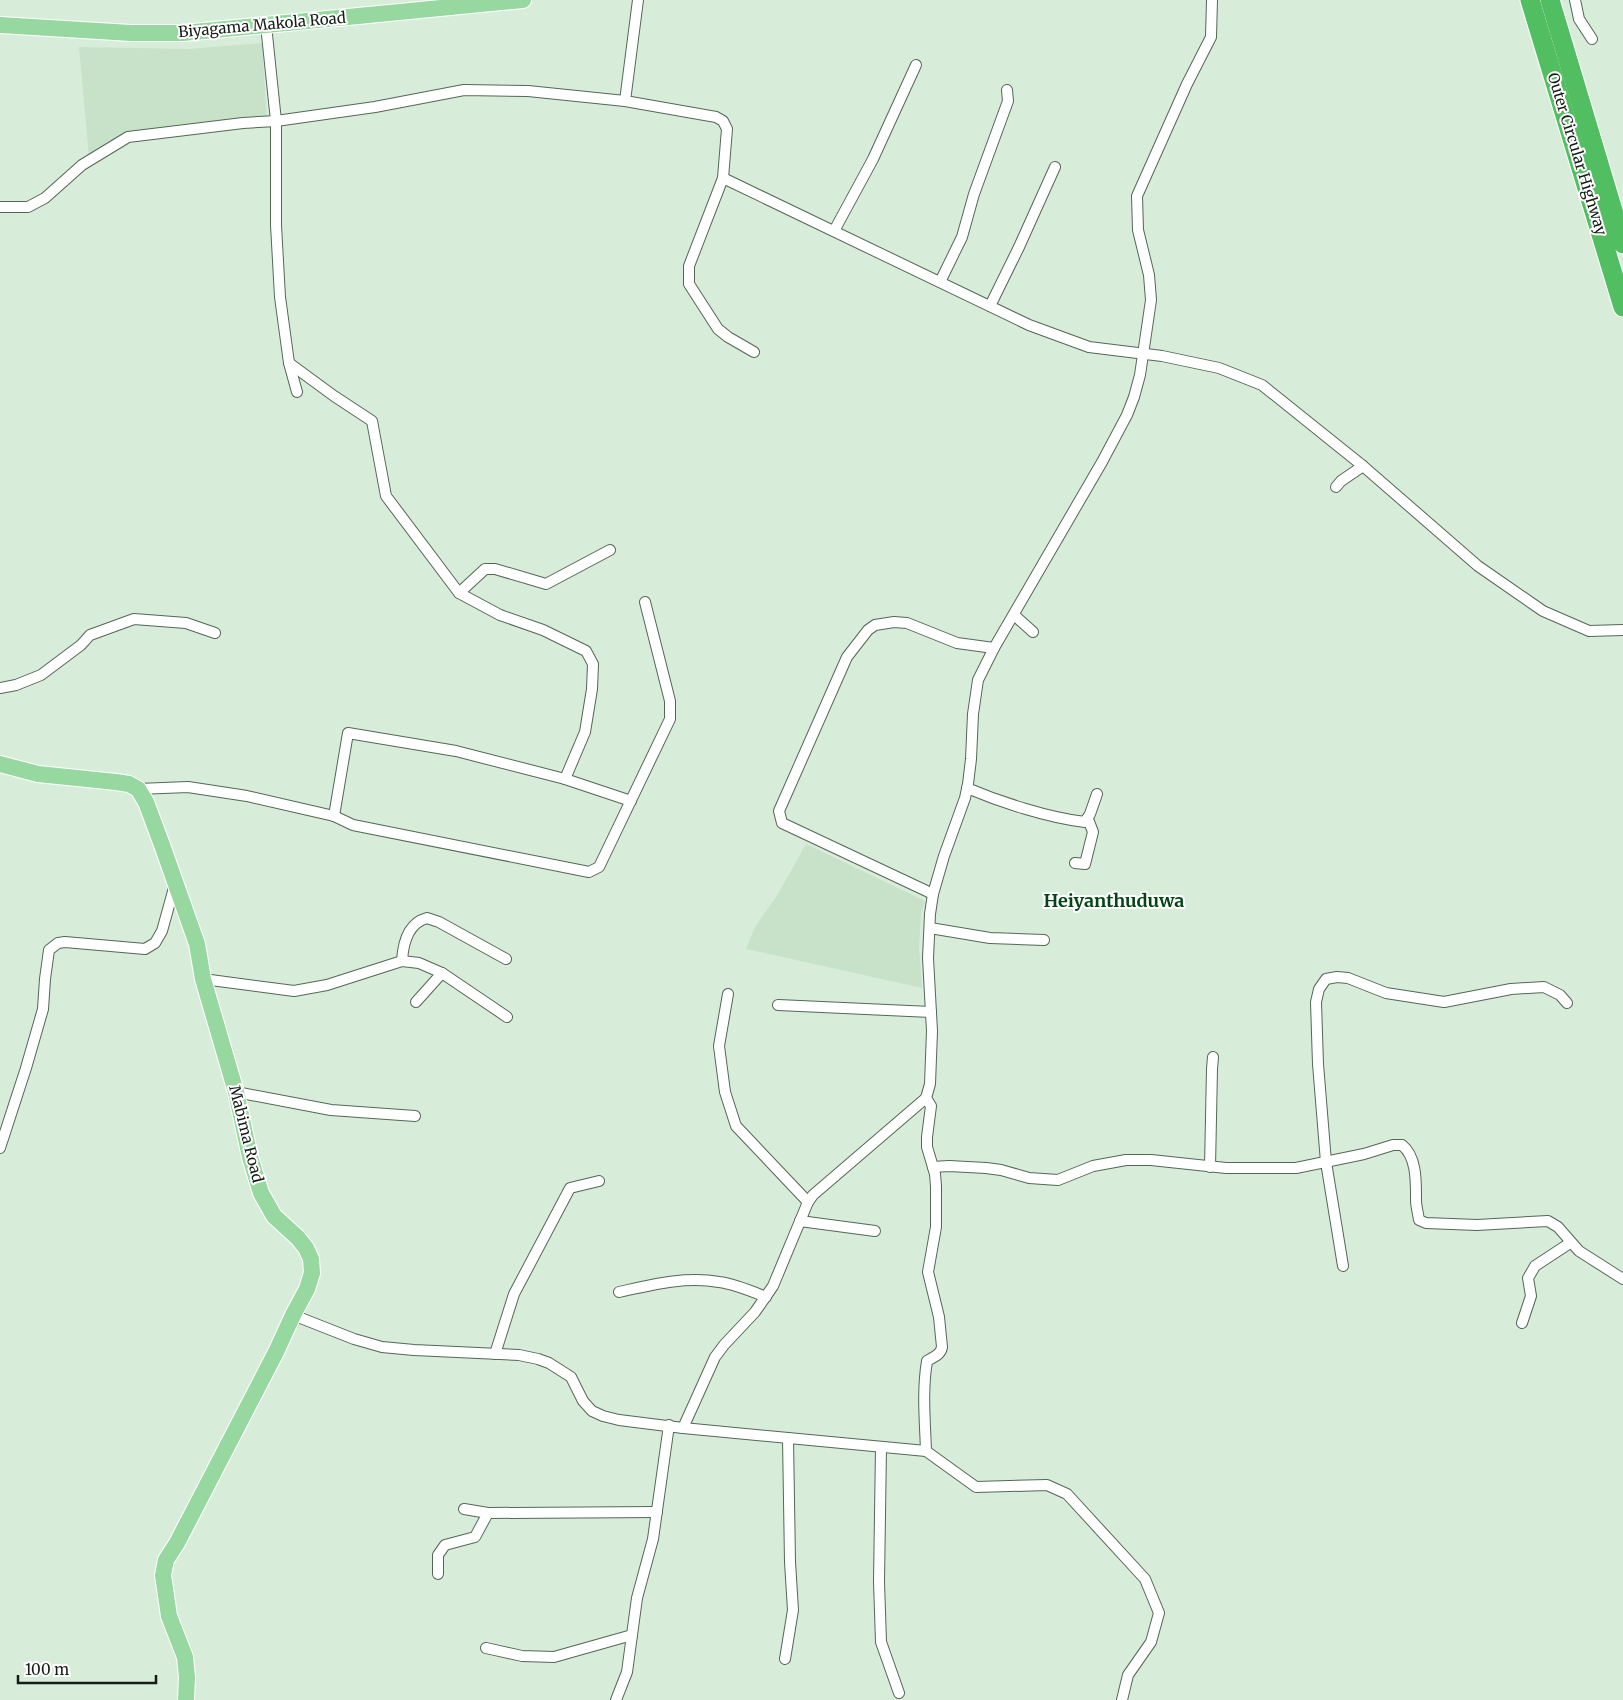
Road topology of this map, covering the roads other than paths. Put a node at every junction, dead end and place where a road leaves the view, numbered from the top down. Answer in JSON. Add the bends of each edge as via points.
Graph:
{"nodes":[{"id":1,"x":523,"y":0,"type":"edge"},
{"id":2,"x":638,"y":0,"type":"edge"},
{"id":3,"x":1212,"y":0,"type":"edge"},
{"id":4,"x":1530,"y":0,"type":"edge"},
{"id":5,"x":1550,"y":0,"type":"edge"},
{"id":6,"x":1574,"y":0,"type":"edge"},
{"id":7,"x":266,"y":24,"type":"junction"},
{"id":8,"x":0,"y":25,"type":"edge"},
{"id":9,"x":1592,"y":39,"type":"dead end"},
{"id":10,"x":916,"y":65,"type":"dead end"},
{"id":11,"x":1007,"y":90,"type":"dead end"},
{"id":12,"x":625,"y":101,"type":"junction"},
{"id":13,"x":276,"y":121,"type":"junction"},
{"id":14,"x":1056,"y":167,"type":"dead end"},
{"id":15,"x":723,"y":178,"type":"junction"},
{"id":16,"x":0,"y":207,"type":"edge"},
{"id":17,"x":834,"y":231,"type":"junction"},
{"id":18,"x":1623,"y":244,"type":"edge"},
{"id":19,"x":940,"y":282,"type":"junction"},
{"id":20,"x":990,"y":306,"type":"junction"},
{"id":21,"x":1623,"y":308,"type":"edge"},
{"id":22,"x":754,"y":352,"type":"dead end"},
{"id":23,"x":1143,"y":354,"type":"junction"},
{"id":24,"x":289,"y":363,"type":"junction"},
{"id":25,"x":297,"y":392,"type":"dead end"},
{"id":26,"x":1363,"y":466,"type":"junction"},
{"id":27,"x":1336,"y":487,"type":"dead end"},
{"id":28,"x":610,"y":550,"type":"dead end"},
{"id":29,"x":459,"y":593,"type":"junction"},
{"id":30,"x":645,"y":602,"type":"dead end"},
{"id":31,"x":1014,"y":615,"type":"junction"},
{"id":32,"x":1623,"y":630,"type":"edge"},
{"id":33,"x":1033,"y":632,"type":"dead end"},
{"id":34,"x":215,"y":633,"type":"dead end"},
{"id":35,"x":994,"y":648,"type":"junction"},
{"id":36,"x":0,"y":688,"type":"edge"},
{"id":37,"x":0,"y":764,"type":"edge"},
{"id":38,"x":565,"y":779,"type":"junction"},
{"id":39,"x":967,"y":788,"type":"junction"},
{"id":40,"x":138,"y":789,"type":"junction"},
{"id":41,"x":1097,"y":794,"type":"dead end"},
{"id":42,"x":630,"y":801,"type":"junction"},
{"id":43,"x":334,"y":816,"type":"junction"},
{"id":44,"x":1088,"y":820,"type":"junction"},
{"id":45,"x":1075,"y":864,"type":"dead end"},
{"id":46,"x":176,"y":883,"type":"junction"},
{"id":47,"x":934,"y":894,"type":"junction"},
{"id":48,"x":930,"y":928,"type":"junction"},
{"id":49,"x":1044,"y":940,"type":"dead end"},
{"id":50,"x":506,"y":959,"type":"dead end"},
{"id":51,"x":402,"y":961,"type":"junction"},
{"id":52,"x":442,"y":974,"type":"junction"},
{"id":53,"x":204,"y":979,"type":"junction"},
{"id":54,"x":728,"y":994,"type":"dead end"},
{"id":55,"x":416,"y":1002,"type":"dead end"},
{"id":56,"x":1567,"y":1003,"type":"dead end"},
{"id":57,"x":778,"y":1005,"type":"dead end"},
{"id":58,"x":931,"y":1012,"type":"junction"},
{"id":59,"x":507,"y":1017,"type":"dead end"},
{"id":60,"x":1213,"y":1057,"type":"dead end"},
{"id":61,"x":236,"y":1092,"type":"junction"},
{"id":62,"x":926,"y":1098,"type":"junction"},
{"id":63,"x":415,"y":1116,"type":"dead end"},
{"id":64,"x":0,"y":1148,"type":"edge"},
{"id":65,"x":1326,"y":1162,"type":"junction"},
{"id":66,"x":933,"y":1167,"type":"junction"},
{"id":67,"x":1210,"y":1167,"type":"junction"},
{"id":68,"x":599,"y":1181,"type":"dead end"},
{"id":69,"x":808,"y":1202,"type":"junction"},
{"id":70,"x":800,"y":1221,"type":"junction"},
{"id":71,"x":875,"y":1231,"type":"dead end"},
{"id":72,"x":1570,"y":1243,"type":"junction"},
{"id":73,"x":1343,"y":1266,"type":"dead end"},
{"id":74,"x":1623,"y":1279,"type":"edge"},
{"id":75,"x":619,"y":1292,"type":"dead end"},
{"id":76,"x":766,"y":1297,"type":"junction"},
{"id":77,"x":292,"y":1315,"type":"junction"},
{"id":78,"x":1522,"y":1323,"type":"dead end"},
{"id":79,"x":495,"y":1354,"type":"junction"},
{"id":80,"x":669,"y":1426,"type":"junction"},
{"id":81,"x":683,"y":1428,"type":"junction"},
{"id":82,"x":788,"y":1438,"type":"junction"},
{"id":83,"x":882,"y":1447,"type":"junction"},
{"id":84,"x":926,"y":1451,"type":"junction"},
{"id":85,"x":464,"y":1509,"type":"dead end"},
{"id":86,"x":657,"y":1512,"type":"junction"},
{"id":87,"x":488,"y":1513,"type":"junction"},
{"id":88,"x":438,"y":1574,"type":"dead end"},
{"id":89,"x":632,"y":1635,"type":"junction"},
{"id":90,"x":486,"y":1648,"type":"dead end"},
{"id":91,"x":785,"y":1659,"type":"dead end"},
{"id":92,"x":899,"y":1694,"type":"dead end"},
{"id":93,"x":186,"y":1700,"type":"edge"},
{"id":94,"x":616,"y":1700,"type":"edge"},
{"id":95,"x":1122,"y":1700,"type":"edge"}],
"edges":[{"from":1,"to":7,"type":"main road","name":"Biyagama Makola Road"},
{"from":2,"to":12,"type":"street"},
{"from":3,"to":23,"type":"street","via":[[1211,37],[1137,196],[1138,230],[1149,275],[1151,300]]},
{"from":4,"to":21,"type":"highway","name":"Outer Circular Highway"},
{"from":5,"to":18,"type":"highway","name":"Outer Circular Highway"},
{"from":6,"to":9,"type":"street","via":[[1579,19]]},
{"from":7,"to":8,"type":"main road","name":"Biyagama Makola Road","via":[[183,33]]},
{"from":7,"to":13,"type":"street"},
{"from":10,"to":17,"type":"street","via":[[873,159]]},
{"from":11,"to":19,"type":"street","via":[[1008,101],[962,237]]},
{"from":12,"to":13,"type":"street","via":[[528,91],[464,90],[375,108]]},
{"from":12,"to":15,"type":"street","via":[[724,121],[727,129]]},
{"from":13,"to":16,"type":"street","via":[[128,137],[82,165],[45,198],[28,207]]},
{"from":13,"to":24,"type":"street","via":[[276,225]]},
{"from":14,"to":20,"type":"street"},
{"from":15,"to":17,"type":"street"},
{"from":15,"to":22,"type":"street","via":[[689,266],[690,284],[718,329]]},
{"from":17,"to":19,"type":"street"},
{"from":19,"to":20,"type":"street"},
{"from":20,"to":23,"type":"street","via":[[1029,325],[1089,347]]},
{"from":23,"to":26,"type":"street","via":[[1219,368],[1262,385]]},
{"from":23,"to":31,"type":"street","via":[[1127,415]]},
{"from":24,"to":25,"type":"street"},
{"from":24,"to":29,"type":"street","via":[[372,421],[386,496]]},
{"from":26,"to":27,"type":"street"},
{"from":26,"to":32,"type":"street","via":[[1478,566],[1543,611],[1589,631]]},
{"from":28,"to":29,"type":"street","via":[[546,584],[485,569]]},
{"from":29,"to":38,"type":"street","via":[[500,615],[543,630],[586,651],[593,664],[585,732]]},
{"from":30,"to":42,"type":"street","via":[[670,701],[670,719]]},
{"from":31,"to":33,"type":"street"},
{"from":31,"to":35,"type":"street"},
{"from":34,"to":36,"type":"street","via":[[186,623],[134,619],[90,635],[41,675]]},
{"from":35,"to":39,"type":"street","via":[[978,680]]},
{"from":35,"to":47,"type":"street","via":[[957,643],[907,623],[875,625],[868,630],[847,657],[778,812],[782,822]]},
{"from":37,"to":40,"type":"main road","via":[[38,774],[129,784]]},
{"from":38,"to":42,"type":"street"},
{"from":38,"to":43,"type":"street","via":[[456,751],[348,733]]},
{"from":39,"to":44,"type":"street","via":[[1055,816]]},
{"from":39,"to":47,"type":"street"},
{"from":40,"to":43,"type":"street","via":[[198,788]]},
{"from":40,"to":46,"type":"main road","name":"Mabima Road","via":[[146,802]]},
{"from":41,"to":44,"type":"street"},
{"from":42,"to":43,"type":"street","via":[[599,867],[589,872],[353,825]]},
{"from":44,"to":45,"type":"street","via":[[1094,832],[1087,858],[1085,864]]},
{"from":46,"to":53,"type":"main road","name":"Mabima Road","via":[[197,944]]},
{"from":46,"to":64,"type":"street","via":[[162,931],[156,943],[145,949],[65,942],[49,950],[43,1009]]},
{"from":47,"to":48,"type":"street"},
{"from":48,"to":49,"type":"street","via":[[990,938]]},
{"from":48,"to":58,"type":"street"},
{"from":50,"to":51,"type":"street","via":[[427,918],[416,924],[405,940]]},
{"from":51,"to":52,"type":"street","via":[[419,963]]},
{"from":51,"to":53,"type":"street","via":[[327,985],[294,990]]},
{"from":52,"to":55,"type":"street"},
{"from":52,"to":59,"type":"street"},
{"from":53,"to":61,"type":"main road","name":"Mabima Road"},
{"from":54,"to":69,"type":"street","via":[[720,1046],[725,1092],[736,1126]]},
{"from":56,"to":65,"type":"street","via":[[1560,995],[1544,988],[1511,989],[1444,1002],[1386,993],[1348,978],[1326,979],[1316,1002]]},
{"from":57,"to":58,"type":"street"},
{"from":58,"to":62,"type":"street","via":[[932,1051]]},
{"from":60,"to":67,"type":"street"},
{"from":61,"to":63,"type":"street","via":[[331,1110]]},
{"from":61,"to":77,"type":"main road","name":"Mabima Road","via":[[261,1193],[274,1216],[298,1238],[311,1259],[312,1273],[307,1289]]},
{"from":62,"to":66,"type":"street","via":[[931,1106],[927,1147]]},
{"from":62,"to":69,"type":"street","via":[[820,1188]]},
{"from":65,"to":67,"type":"street","via":[[1296,1168]]},
{"from":65,"to":72,"type":"street","via":[[1402,1145],[1408,1150],[1413,1164],[1419,1220],[1477,1225],[1548,1221],[1558,1227]]},
{"from":65,"to":73,"type":"street"},
{"from":66,"to":67,"type":"street","via":[[986,1168],[1028,1178],[1058,1180],[1093,1166],[1126,1160]]},
{"from":66,"to":84,"type":"street","via":[[936,1227],[928,1272],[939,1317],[942,1347],[927,1361],[925,1373]]},
{"from":68,"to":79,"type":"street","via":[[570,1188],[514,1294]]},
{"from":69,"to":70,"type":"street"},
{"from":70,"to":71,"type":"street"},
{"from":70,"to":76,"type":"street"},
{"from":72,"to":74,"type":"street"},
{"from":72,"to":78,"type":"street","via":[[1531,1272],[1528,1278],[1530,1296]]},
{"from":75,"to":76,"type":"street","via":[[704,1280]]},
{"from":76,"to":81,"type":"street","via":[[715,1357]]},
{"from":77,"to":79,"type":"street","via":[[382,1347]]},
{"from":77,"to":93,"type":"main road","name":"Mabima Road","via":[[276,1352],[166,1560],[164,1593],[184,1657]]},
{"from":79,"to":80,"type":"street","via":[[538,1359],[562,1370],[571,1377],[583,1401],[592,1411],[603,1416]]},
{"from":80,"to":81,"type":"street"},
{"from":80,"to":86,"type":"street"},
{"from":81,"to":82,"type":"street"},
{"from":82,"to":83,"type":"street"},
{"from":82,"to":91,"type":"street","via":[[793,1610]]},
{"from":83,"to":84,"type":"street"},
{"from":83,"to":92,"type":"street","via":[[879,1573],[882,1642]]},
{"from":84,"to":95,"type":"street","via":[[976,1487],[1047,1485],[1067,1494],[1145,1579],[1159,1613],[1152,1642],[1128,1675]]},
{"from":85,"to":87,"type":"street"},
{"from":86,"to":87,"type":"street"},
{"from":86,"to":89,"type":"street"},
{"from":87,"to":88,"type":"street","via":[[474,1537],[445,1545],[438,1554]]},
{"from":89,"to":90,"type":"street","via":[[554,1657],[522,1656]]},
{"from":89,"to":94,"type":"street","via":[[627,1672]]}]}
